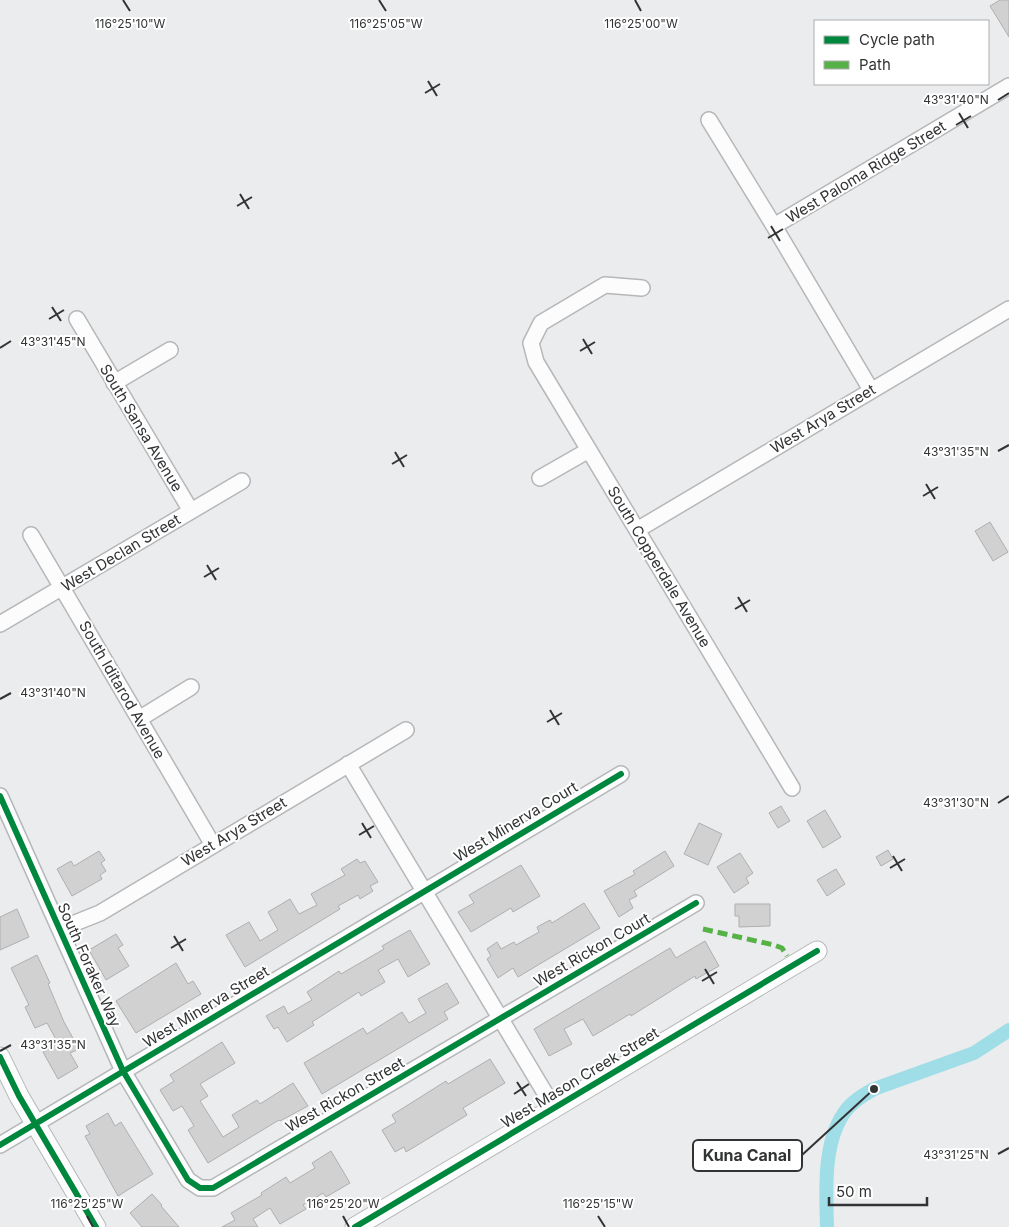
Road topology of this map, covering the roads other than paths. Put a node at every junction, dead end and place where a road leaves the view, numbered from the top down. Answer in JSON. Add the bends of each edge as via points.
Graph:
{"nodes":[{"id":1,"x":1009,"y":86,"type":"edge"},
{"id":2,"x":709,"y":120,"type":"dead end"},
{"id":3,"x":774,"y":226,"type":"junction"},
{"id":4,"x":642,"y":288,"type":"dead end"},
{"id":5,"x":1009,"y":309,"type":"edge"},
{"id":6,"x":76,"y":320,"type":"dead end"},
{"id":7,"x":170,"y":350,"type":"dead end"},
{"id":8,"x":114,"y":382,"type":"junction"},
{"id":9,"x":871,"y":390,"type":"junction"},
{"id":10,"x":589,"y":450,"type":"junction"},
{"id":11,"x":540,"y":478,"type":"dead end"},
{"id":12,"x":242,"y":481,"type":"dead end"},
{"id":13,"x":191,"y":511,"type":"junction"},
{"id":14,"x":637,"y":530,"type":"junction"},
{"id":15,"x":31,"y":535,"type":"dead end"},
{"id":16,"x":62,"y":588,"type":"junction"},
{"id":17,"x":0,"y":624,"type":"edge"},
{"id":18,"x":191,"y":687,"type":"dead end"},
{"id":19,"x":139,"y":719,"type":"junction"},
{"id":20,"x":406,"y":730,"type":"dead end"},
{"id":21,"x":348,"y":764,"type":"junction"},
{"id":22,"x":621,"y":774,"type":"dead end"},
{"id":23,"x":792,"y":788,"type":"dead end"},
{"id":24,"x":0,"y":796,"type":"edge"},
{"id":25,"x":213,"y":845,"type":"junction"},
{"id":26,"x":424,"y":891,"type":"junction"},
{"id":27,"x":696,"y":903,"type":"dead end"},
{"id":28,"x":60,"y":930,"type":"junction"},
{"id":29,"x":817,"y":952,"type":"dead end"},
{"id":30,"x":500,"y":1018,"type":"junction"},
{"id":31,"x":0,"y":1057,"type":"edge"},
{"id":32,"x":123,"y":1072,"type":"junction"},
{"id":33,"x":554,"y":1108,"type":"junction"},
{"id":34,"x":35,"y":1124,"type":"junction"},
{"id":35,"x":0,"y":1145,"type":"edge"},
{"id":36,"x":200,"y":1188,"type":"joint"},
{"id":37,"x":96,"y":1227,"type":"edge"},
{"id":38,"x":355,"y":1227,"type":"edge"}],
"edges":[{"from":1,"to":3,"type":"street","name":"West Paloma Ridge Street"},
{"from":2,"to":3,"type":"street"},
{"from":3,"to":9,"type":"street"},
{"from":4,"to":10,"type":"street","name":"South Copperdale Avenue","via":[[605,285],[541,323],[531,343],[536,362]]},
{"from":5,"to":9,"type":"street","name":"West Arya Street"},
{"from":6,"to":8,"type":"street","name":"South Sansa Avenue"},
{"from":7,"to":8,"type":"street"},
{"from":8,"to":13,"type":"street","name":"South Sansa Avenue"},
{"from":9,"to":14,"type":"street","name":"West Arya Street"},
{"from":10,"to":11,"type":"street"},
{"from":10,"to":14,"type":"street","name":"South Copperdale Avenue"},
{"from":12,"to":13,"type":"street","name":"West Declan Street"},
{"from":13,"to":16,"type":"street","name":"West Declan Street"},
{"from":14,"to":23,"type":"street","name":"South Copperdale Avenue"},
{"from":15,"to":16,"type":"street","name":"South Iditarod Avenue"},
{"from":16,"to":17,"type":"street","name":"West Declan Street"},
{"from":16,"to":19,"type":"street","name":"South Iditarod Avenue"},
{"from":18,"to":19,"type":"street"},
{"from":19,"to":25,"type":"street","name":"South Iditarod Avenue"},
{"from":20,"to":21,"type":"street","name":"West Arya Street"},
{"from":21,"to":25,"type":"street","name":"West Arya Street"},
{"from":21,"to":26,"type":"street"},
{"from":22,"to":26,"type":"street","name":"West Minerva Court"},
{"from":24,"to":28,"type":"street","name":"South Foraker Way"},
{"from":25,"to":28,"type":"street","name":"West Arya Street","via":[[100,912]]},
{"from":26,"to":30,"type":"street"},
{"from":26,"to":32,"type":"street","name":"West Minerva Street"},
{"from":27,"to":30,"type":"street","name":"West Rickon Court"},
{"from":28,"to":32,"type":"street","name":"South Foraker Way"},
{"from":29,"to":33,"type":"street","name":"West Mason Creek Street"},
{"from":30,"to":33,"type":"street"},
{"from":30,"to":36,"type":"street","name":"West Rickon Street","via":[[213,1188]]},
{"from":31,"to":34,"type":"street"},
{"from":32,"to":34,"type":"street","name":"West Minerva Street"},
{"from":32,"to":36,"type":"street","name":"South Foraker Way","via":[[188,1180]]},
{"from":33,"to":38,"type":"street","name":"West Mason Creek Street"},
{"from":34,"to":35,"type":"street","name":"West Minerva Street"},
{"from":34,"to":37,"type":"street"}]}
